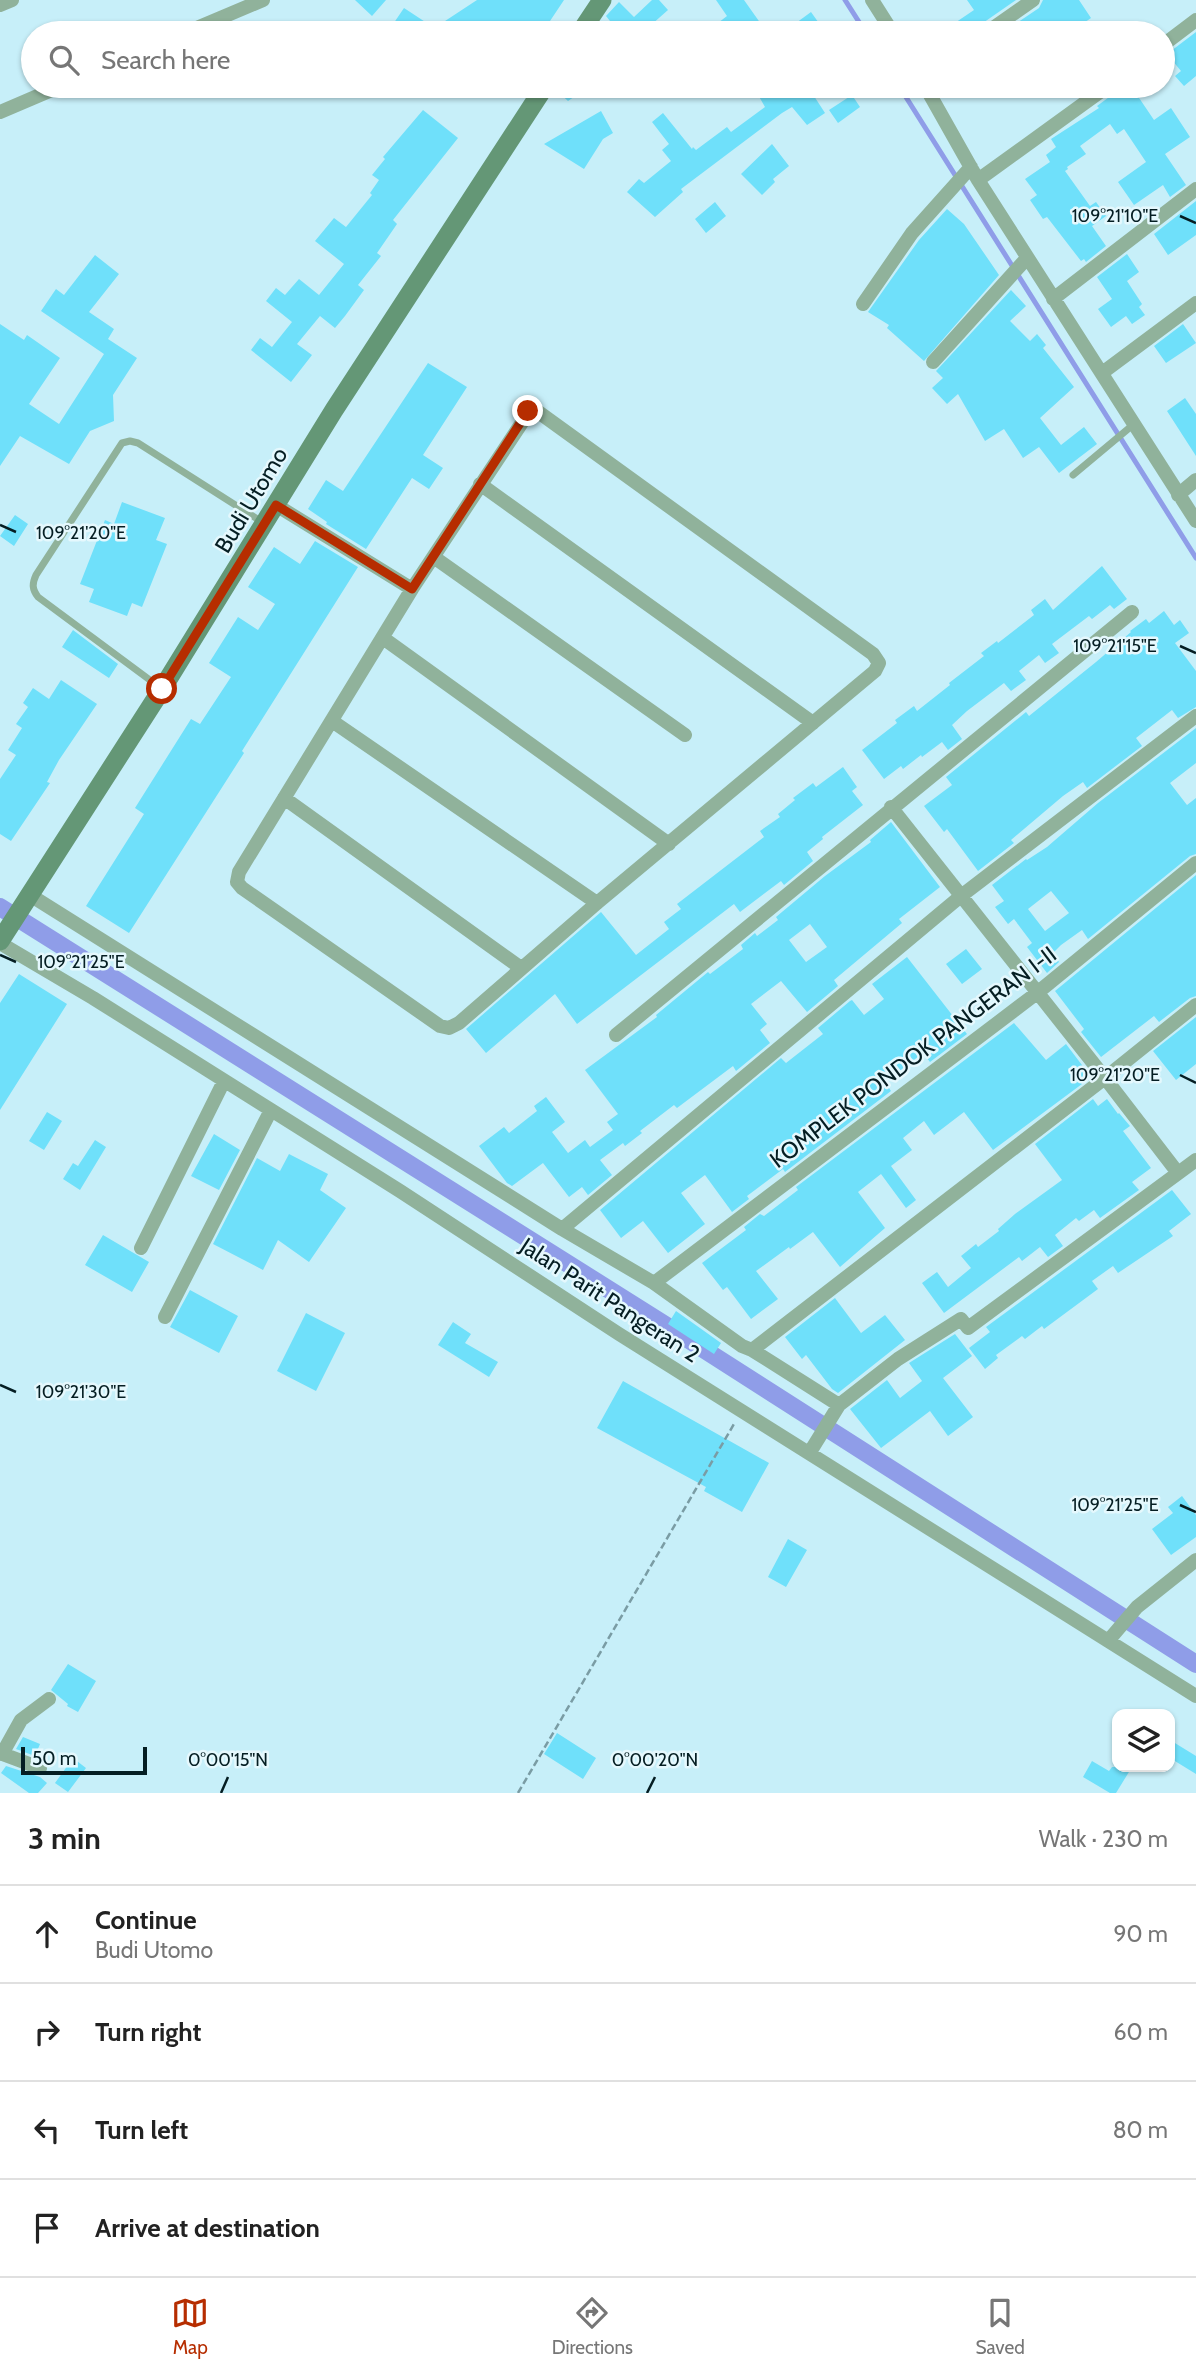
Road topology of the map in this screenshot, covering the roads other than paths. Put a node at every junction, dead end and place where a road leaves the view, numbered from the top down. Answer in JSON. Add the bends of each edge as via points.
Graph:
{"nodes":[{"id":1,"x":12,"y":0,"type":"edge"},
{"id":2,"x":262,"y":0,"type":"edge"},
{"id":3,"x":603,"y":0,"type":"edge"},
{"id":4,"x":872,"y":0,"type":"edge"},
{"id":5,"x":1033,"y":0,"type":"edge"},
{"id":6,"x":0,"y":5,"type":"edge"},
{"id":7,"x":1196,"y":20,"type":"edge"},
{"id":8,"x":213,"y":21,"type":"edge"},
{"id":9,"x":588,"y":21,"type":"edge"},
{"id":10,"x":885,"y":21,"type":"edge"},
{"id":11,"x":1003,"y":21,"type":"edge"},
{"id":12,"x":1175,"y":36,"type":"edge"},
{"id":13,"x":33,"y":98,"type":"edge"},
{"id":14,"x":537,"y":98,"type":"edge"},
{"id":15,"x":931,"y":98,"type":"edge"},
{"id":16,"x":1089,"y":98,"type":"edge"},
{"id":17,"x":0,"y":112,"type":"edge"},
{"id":18,"x":972,"y":173,"type":"junction"},
{"id":19,"x":1196,"y":189,"type":"edge"},
{"id":20,"x":1024,"y":261,"type":"junction"},
{"id":21,"x":1054,"y":299,"type":"junction"},
{"id":22,"x":1196,"y":303,"type":"edge"},
{"id":23,"x":863,"y":304,"type":"dead end"},
{"id":24,"x":933,"y":362,"type":"dead end"},
{"id":25,"x":1102,"y":373,"type":"junction"},
{"id":26,"x":1131,"y":427,"type":"junction"},
{"id":27,"x":1073,"y":474,"type":"dead end"},
{"id":28,"x":1196,"y":480,"type":"edge"},
{"id":29,"x":480,"y":484,"type":"junction"},
{"id":30,"x":1178,"y":495,"type":"junction"},
{"id":31,"x":276,"y":505,"type":"junction"},
{"id":32,"x":1196,"y":521,"type":"edge"},
{"id":33,"x":265,"y":525,"type":"junction"},
{"id":34,"x":435,"y":558,"type":"junction"},
{"id":35,"x":412,"y":589,"type":"junction"},
{"id":36,"x":1132,"y":612,"type":"dead end"},
{"id":37,"x":383,"y":638,"type":"junction"},
{"id":38,"x":162,"y":689,"type":"junction"},
{"id":39,"x":1196,"y":716,"type":"edge"},
{"id":40,"x":332,"y":721,"type":"junction"},
{"id":41,"x":813,"y":723,"type":"junction"},
{"id":42,"x":685,"y":736,"type":"dead end"},
{"id":43,"x":284,"y":798,"type":"junction"},
{"id":44,"x":891,"y":807,"type":"junction"},
{"id":45,"x":669,"y":844,"type":"junction"},
{"id":46,"x":1196,"y":863,"type":"edge"},
{"id":47,"x":961,"y":896,"type":"junction"},
{"id":48,"x":26,"y":901,"type":"junction"},
{"id":49,"x":597,"y":903,"type":"junction"},
{"id":50,"x":2,"y":939,"type":"edge"},
{"id":51,"x":522,"y":968,"type":"junction"},
{"id":52,"x":1037,"y":993,"type":"junction"},
{"id":53,"x":1196,"y":1004,"type":"edge"},
{"id":54,"x":616,"y":1035,"type":"dead end"},
{"id":55,"x":1105,"y":1078,"type":"junction"},
{"id":56,"x":224,"y":1081,"type":"junction"},
{"id":57,"x":271,"y":1110,"type":"junction"},
{"id":58,"x":1196,"y":1160,"type":"edge"},
{"id":59,"x":1178,"y":1173,"type":"junction"},
{"id":60,"x":562,"y":1229,"type":"junction"},
{"id":61,"x":141,"y":1248,"type":"dead end"},
{"id":62,"x":654,"y":1283,"type":"junction"},
{"id":63,"x":165,"y":1317,"type":"dead end"},
{"id":64,"x":752,"y":1350,"type":"junction"},
{"id":65,"x":836,"y":1409,"type":"junction"},
{"id":66,"x":812,"y":1449,"type":"junction"},
{"id":67,"x":1196,"y":1560,"type":"edge"},
{"id":68,"x":1108,"y":1641,"type":"junction"},
{"id":69,"x":1196,"y":1696,"type":"edge"},
{"id":70,"x":49,"y":1699,"type":"dead end"},
{"id":71,"x":1,"y":1753,"type":"edge"},
{"id":72,"x":40,"y":1768,"type":"dead end"}],
"edges":[{"from":1,"to":6,"type":"street"},
{"from":2,"to":8,"type":"street"},
{"from":3,"to":9,"type":"street"},
{"from":4,"to":10,"type":"street"},
{"from":5,"to":11,"type":"street"},
{"from":7,"to":12,"type":"street"},
{"from":13,"to":17,"type":"street"},
{"from":14,"to":31,"type":"street","name":"Budi Utomo"},
{"from":15,"to":18,"type":"street"},
{"from":16,"to":18,"type":"street"},
{"from":18,"to":20,"type":"street"},
{"from":18,"to":23,"type":"street","via":[[912,233]]},
{"from":19,"to":21,"type":"street"},
{"from":20,"to":21,"type":"street"},
{"from":20,"to":24,"type":"street"},
{"from":21,"to":25,"type":"street"},
{"from":22,"to":25,"type":"street"},
{"from":25,"to":26,"type":"street"},
{"from":26,"to":27,"type":"lane"},
{"from":26,"to":30,"type":"street"},
{"from":28,"to":30,"type":"street"},
{"from":29,"to":34,"type":"street"},
{"from":29,"to":41,"type":"street"},
{"from":29,"to":41,"type":"street","via":[[528,411],[537,411],[873,654],[879,663],[875,671]]},
{"from":30,"to":32,"type":"street"},
{"from":31,"to":33,"type":"street","name":"Budi Utomo"},
{"from":31,"to":35,"type":"street"},
{"from":33,"to":38,"type":"street","name":"Budi Utomo"},
{"from":33,"to":38,"type":"lane","via":[[130,441],[122,443],[36,575],[33,591],[38,597]]},
{"from":34,"to":35,"type":"street"},
{"from":34,"to":42,"type":"street"},
{"from":35,"to":37,"type":"street"},
{"from":36,"to":44,"type":"street"},
{"from":37,"to":40,"type":"street"},
{"from":37,"to":45,"type":"street"},
{"from":38,"to":48,"type":"street","name":"Budi Utomo"},
{"from":39,"to":47,"type":"street"},
{"from":40,"to":43,"type":"street"},
{"from":40,"to":49,"type":"street"},
{"from":41,"to":45,"type":"street"},
{"from":43,"to":51,"type":"street"},
{"from":43,"to":51,"type":"street","via":[[239,872],[237,882],[242,888],[440,1026],[459,1023]]},
{"from":44,"to":47,"type":"street"},
{"from":44,"to":54,"type":"street"},
{"from":45,"to":49,"type":"street"},
{"from":46,"to":52,"type":"street","name":"KOMPLEK PONDOK PANGERAN I-II"},
{"from":47,"to":52,"type":"street"},
{"from":47,"to":60,"type":"street"},
{"from":48,"to":50,"type":"street","name":"Budi Utomo"},
{"from":48,"to":60,"type":"street"},
{"from":49,"to":51,"type":"street"},
{"from":50,"to":56,"type":"street","name":"Jalan Parit Pangeran 2"},
{"from":52,"to":55,"type":"street"},
{"from":52,"to":62,"type":"street","name":"KOMPLEK PONDOK PANGERAN I-II"},
{"from":53,"to":55,"type":"street"},
{"from":55,"to":59,"type":"street"},
{"from":55,"to":64,"type":"street"},
{"from":56,"to":57,"type":"street","name":"Jalan Parit Pangeran 2"},
{"from":56,"to":61,"type":"street"},
{"from":57,"to":63,"type":"street"},
{"from":57,"to":66,"type":"street","name":"Jalan Parit Pangeran 2","via":[[619,1334]]},
{"from":58,"to":59,"type":"street"},
{"from":59,"to":65,"type":"street","via":[[968,1328],[961,1319],[898,1359]]},
{"from":60,"to":62,"type":"street"},
{"from":62,"to":64,"type":"street"},
{"from":64,"to":65,"type":"street"},
{"from":65,"to":66,"type":"street"},
{"from":66,"to":68,"type":"street","name":"Jalan Parit Pangeran 2"},
{"from":67,"to":68,"type":"street","via":[[1137,1607]]},
{"from":68,"to":69,"type":"street","name":"Jalan Parit Pangeran 2"},
{"from":70,"to":71,"type":"street","via":[[21,1720]]},
{"from":71,"to":72,"type":"street"}]}
